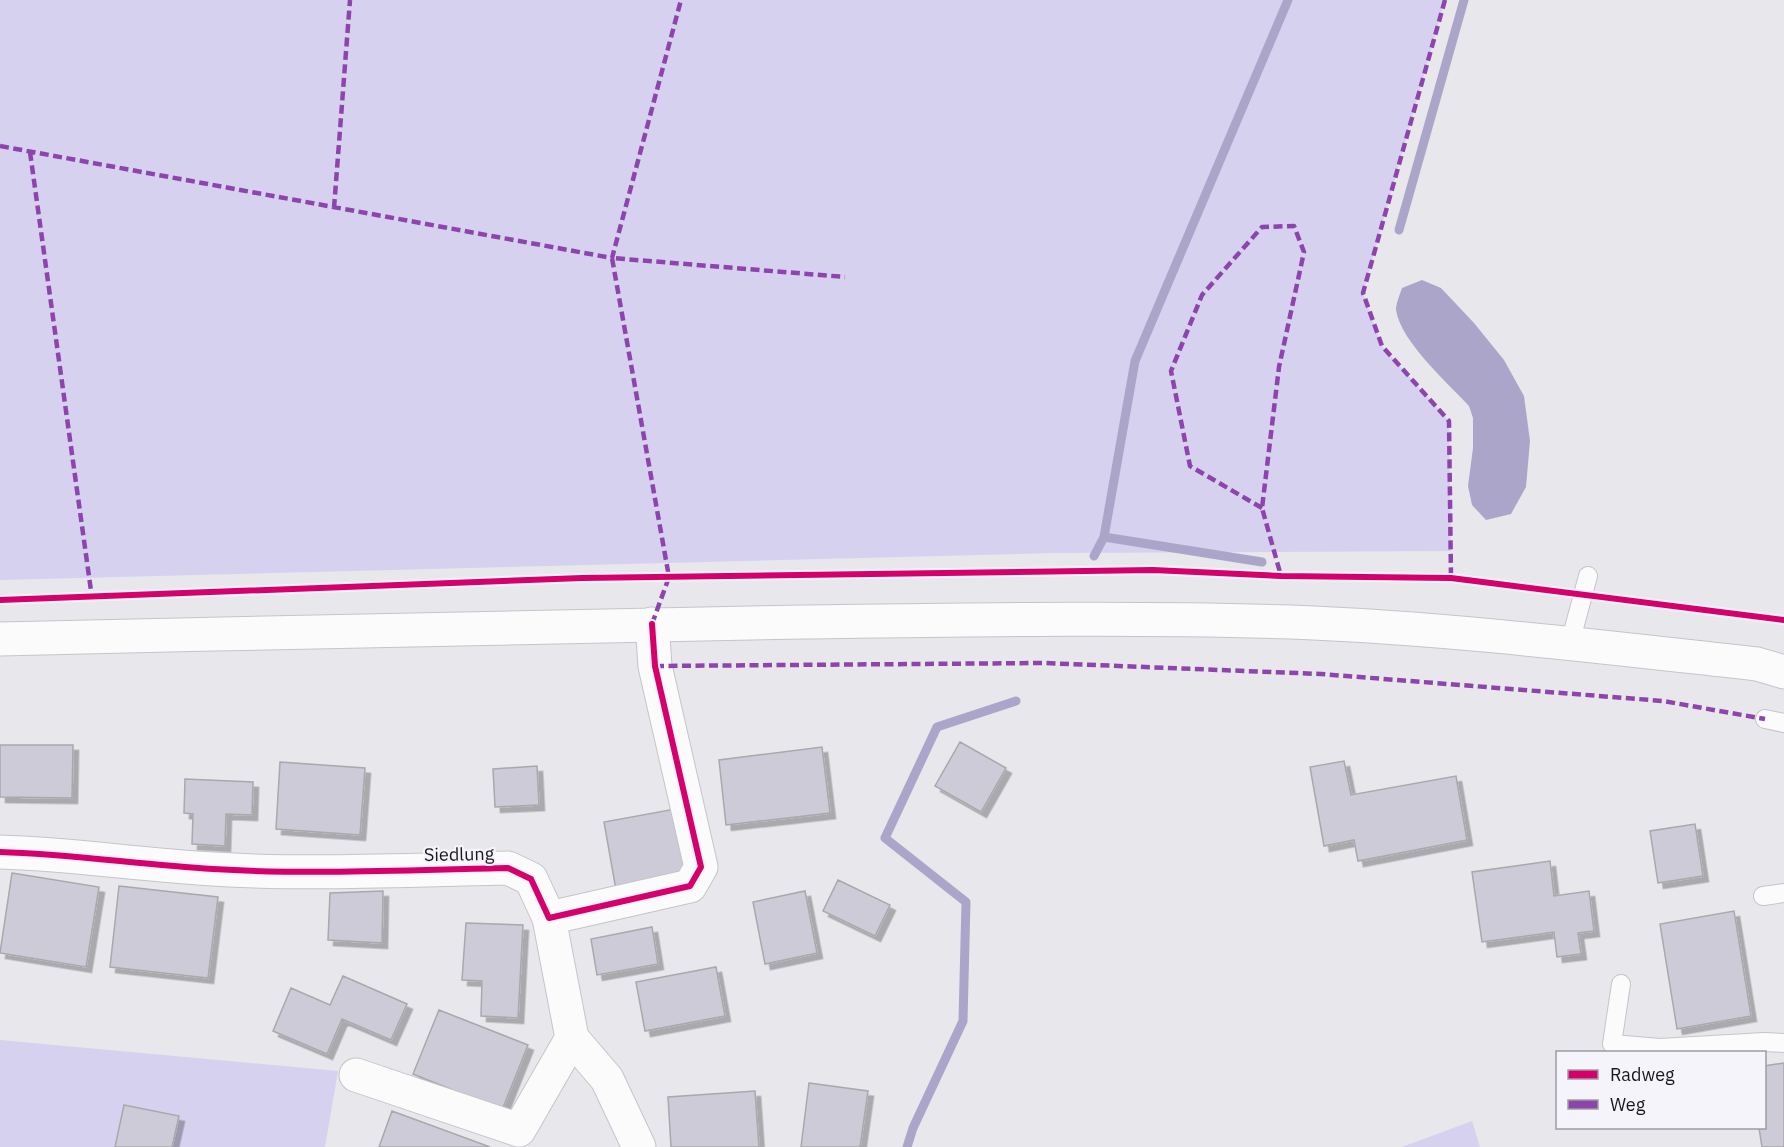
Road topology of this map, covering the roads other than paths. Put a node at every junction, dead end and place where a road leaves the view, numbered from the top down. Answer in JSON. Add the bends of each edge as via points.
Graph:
{"nodes":[{"id":1,"x":1587,"y":576,"type":"dead end"},
{"id":2,"x":652,"y":624,"type":"junction"},
{"id":3,"x":0,"y":639,"type":"edge"},
{"id":4,"x":1570,"y":643,"type":"junction"},
{"id":5,"x":1775,"y":666,"type":"edge"},
{"id":6,"x":1766,"y":719,"type":"dead end"},
{"id":7,"x":1784,"y":723,"type":"edge"},
{"id":8,"x":0,"y":852,"type":"edge"},
{"id":9,"x":1784,"y":893,"type":"edge"},
{"id":10,"x":1763,"y":896,"type":"dead end"},
{"id":11,"x":549,"y":918,"type":"junction"},
{"id":12,"x":1622,"y":984,"type":"dead end"},
{"id":13,"x":572,"y":1038,"type":"junction"},
{"id":14,"x":1784,"y":1043,"type":"edge"},
{"id":15,"x":356,"y":1075,"type":"dead end"},
{"id":16,"x":639,"y":1147,"type":"edge"}],
"edges":[{"from":1,"to":4,"type":"lane"},
{"from":2,"to":3,"type":"main road"},
{"from":2,"to":4,"type":"main road","via":[[1027,619],[1292,622]]},
{"from":2,"to":11,"type":"main road","via":[[656,666],[701,867],[690,886]]},
{"from":4,"to":5,"type":"main road"},
{"from":6,"to":7,"type":"lane"},
{"from":8,"to":11,"type":"main road","name":"Siedlung","via":[[297,872],[508,868],[531,879]]},
{"from":9,"to":10,"type":"lane"},
{"from":11,"to":13,"type":"main road","name":"Siedlung"},
{"from":12,"to":14,"type":"lane","via":[[1612,1044],[1660,1048]]},
{"from":13,"to":15,"type":"main road","via":[[519,1130]]},
{"from":13,"to":16,"type":"main road","name":"Siedlung","via":[[607,1079]]}]}
